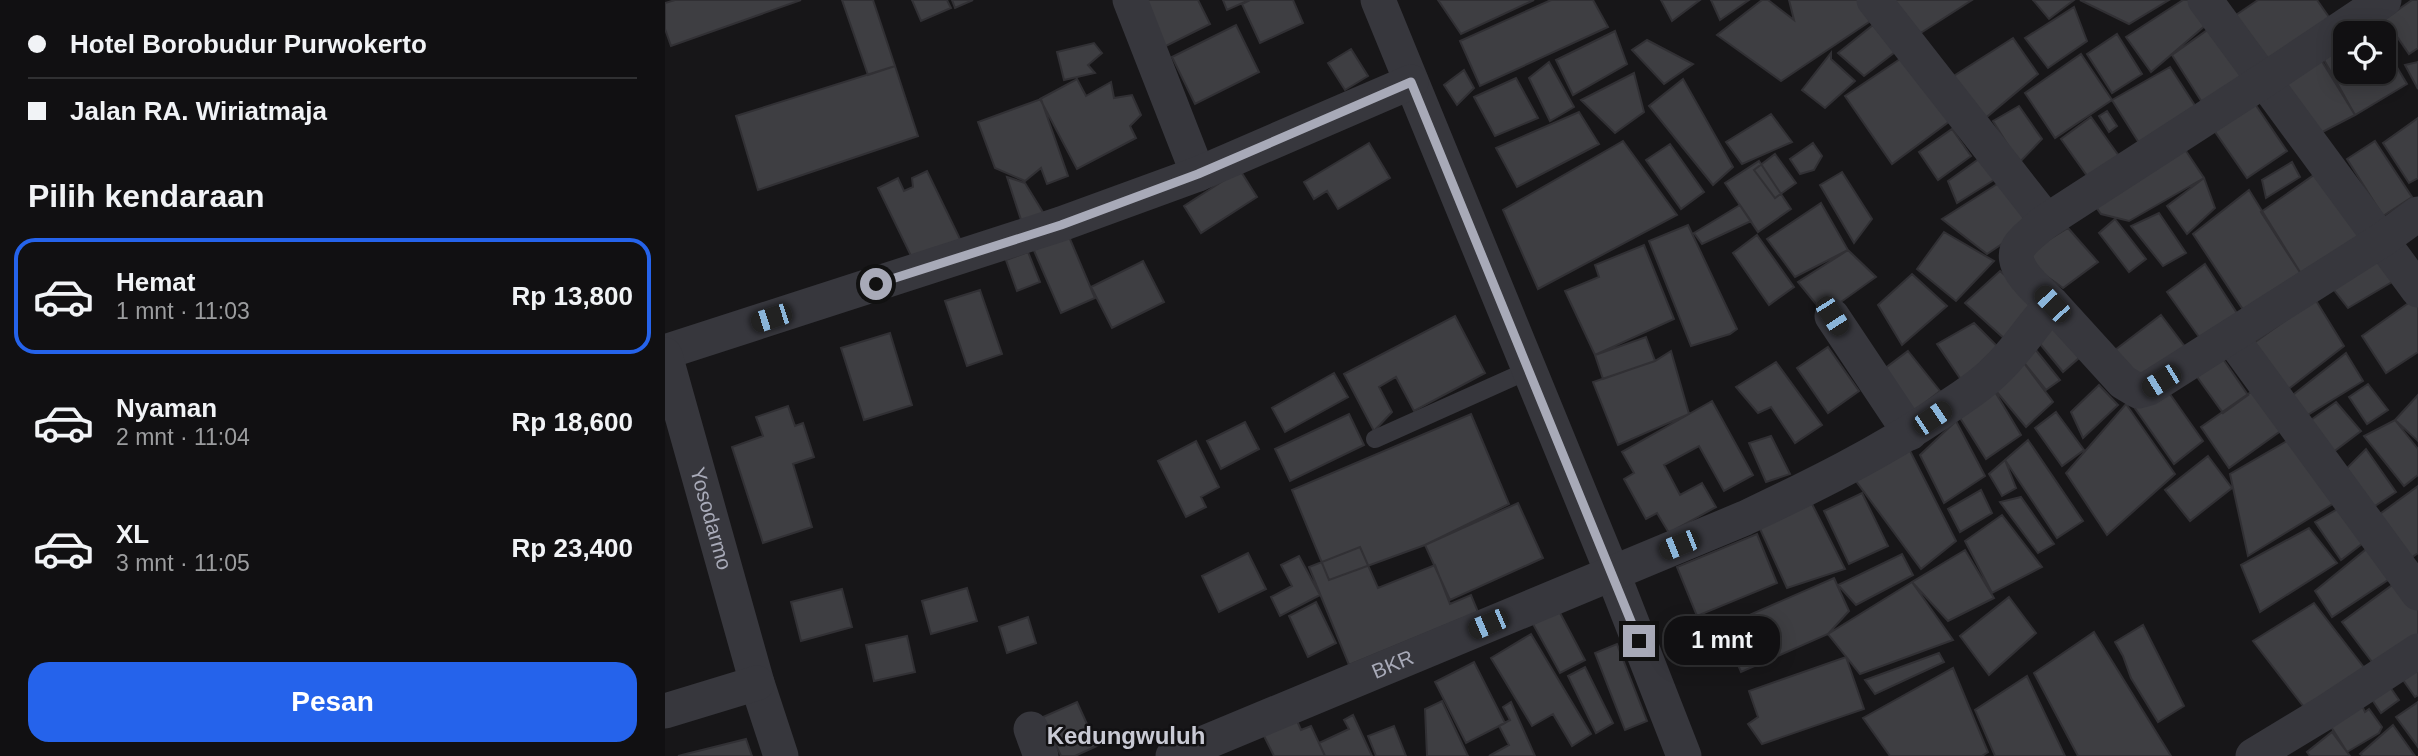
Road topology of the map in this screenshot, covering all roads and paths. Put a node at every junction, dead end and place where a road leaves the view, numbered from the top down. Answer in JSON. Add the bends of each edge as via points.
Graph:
{"nodes":[{"id":1,"x":1130,"y":0,"type":"edge"},
{"id":2,"x":1378,"y":0,"type":"edge"},
{"id":3,"x":1874,"y":0,"type":"edge"},
{"id":4,"x":2205,"y":0,"type":"edge"},
{"id":5,"x":2384,"y":0,"type":"edge"},
{"id":6,"x":1411,"y":82,"type":"junction"},
{"id":7,"x":2263,"y":82,"type":"junction"},
{"id":8,"x":1198,"y":174,"type":"junction"},
{"id":9,"x":2418,"y":214,"type":"edge"},
{"id":10,"x":2045,"y":222,"type":"junction"},
{"id":11,"x":2382,"y":240,"type":"junction"},
{"id":12,"x":2418,"y":290,"type":"edge"},
{"id":13,"x":2052,"y":304,"type":"junction"},
{"id":14,"x":1832,"y":316,"type":"dead end"},
{"id":15,"x":2231,"y":337,"type":"junction"},
{"id":16,"x":665,"y":354,"type":"edge"},
{"id":17,"x":1529,"y":370,"type":"junction"},
{"id":18,"x":1910,"y":433,"type":"junction"},
{"id":19,"x":1375,"y":439,"type":"dead end"},
{"id":20,"x":1612,"y":572,"type":"junction"},
{"id":21,"x":2418,"y":593,"type":"edge"},
{"id":22,"x":2418,"y":652,"type":"edge"},
{"id":23,"x":757,"y":683,"type":"junction"},
{"id":24,"x":665,"y":711,"type":"edge"},
{"id":25,"x":1185,"y":754,"type":"edge"},
{"id":26,"x":781,"y":756,"type":"edge"},
{"id":27,"x":1685,"y":756,"type":"edge"},
{"id":28,"x":2253,"y":756,"type":"edge"}],
"edges":[{"from":1,"to":8,"type":"street"},
{"from":2,"to":6,"type":"street"},
{"from":3,"to":10,"type":"street"},
{"from":4,"to":7,"type":"street"},
{"from":5,"to":7,"type":"street"},
{"from":6,"to":8,"type":"street"},
{"from":6,"to":17,"type":"street"},
{"from":7,"to":10,"type":"street"},
{"from":7,"to":11,"type":"street"},
{"from":8,"to":16,"type":"street","via":[[1061,225]]},
{"from":9,"to":11,"type":"street"},
{"from":10,"to":13,"type":"street","via":[[2020,245],[2016,260]]},
{"from":11,"to":12,"type":"street"},
{"from":11,"to":15,"type":"street"},
{"from":13,"to":15,"type":"street","via":[[2123,382],[2138,391]]},
{"from":13,"to":18,"type":"street","name":"BKR","via":[[1993,374]]},
{"from":14,"to":18,"type":"street"},
{"from":15,"to":21,"type":"street"},
{"from":16,"to":23,"type":"street","name":"Yosodarmo"},
{"from":17,"to":19,"type":"lane"},
{"from":17,"to":20,"type":"street"},
{"from":18,"to":20,"type":"street","name":"BKR","via":[[1745,518]]},
{"from":20,"to":25,"type":"street","name":"BKR"},
{"from":20,"to":27,"type":"street"},
{"from":22,"to":28,"type":"street"},
{"from":23,"to":24,"type":"street"},
{"from":23,"to":26,"type":"street"}]}
